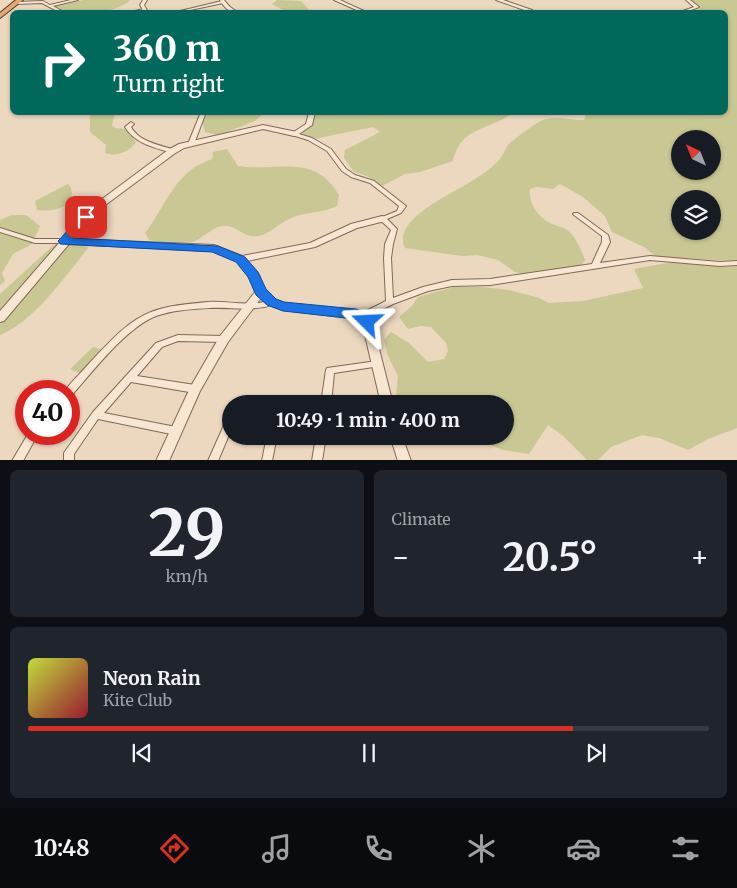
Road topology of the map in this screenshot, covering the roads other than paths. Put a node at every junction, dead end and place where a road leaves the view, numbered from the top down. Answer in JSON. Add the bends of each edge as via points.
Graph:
{"nodes":[{"id":1,"x":76,"y":0,"type":"edge"},
{"id":2,"x":336,"y":0,"type":"edge"},
{"id":3,"x":498,"y":0,"type":"edge"},
{"id":4,"x":688,"y":0,"type":"edge"},
{"id":5,"x":17,"y":1,"type":"edge"},
{"id":6,"x":222,"y":1,"type":"edge"},
{"id":7,"x":49,"y":6,"type":"junction"},
{"id":8,"x":0,"y":10,"type":"edge"},
{"id":9,"x":57,"y":10,"type":"edge"},
{"id":10,"x":186,"y":10,"type":"edge"},
{"id":11,"x":231,"y":10,"type":"edge"},
{"id":12,"x":359,"y":10,"type":"edge"},
{"id":13,"x":530,"y":10,"type":"edge"},
{"id":14,"x":689,"y":10,"type":"edge"},
{"id":15,"x":0,"y":16,"type":"edge"},
{"id":16,"x":203,"y":115,"type":"edge"},
{"id":17,"x":311,"y":115,"type":"edge"},
{"id":18,"x":131,"y":124,"type":"dead end"},
{"id":19,"x":294,"y":134,"type":"junction"},
{"id":20,"x":191,"y":144,"type":"junction"},
{"id":21,"x":173,"y":151,"type":"junction"},
{"id":22,"x":576,"y":214,"type":"dead end"},
{"id":23,"x":382,"y":219,"type":"junction"},
{"id":24,"x":0,"y":230,"type":"edge"},
{"id":25,"x":64,"y":241,"type":"junction"},
{"id":26,"x":241,"y":259,"type":"junction"},
{"id":27,"x":737,"y":263,"type":"edge"},
{"id":28,"x":595,"y":265,"type":"junction"},
{"id":29,"x":260,"y":292,"type":"junction"},
{"id":30,"x":272,"y":302,"type":"junction"},
{"id":31,"x":390,"y":302,"type":"junction"},
{"id":32,"x":250,"y":306,"type":"junction"},
{"id":33,"x":364,"y":316,"type":"junction"},
{"id":34,"x":0,"y":318,"type":"edge"},
{"id":35,"x":224,"y":339,"type":"junction"},
{"id":36,"x":377,"y":364,"type":"junction"},
{"id":37,"x":129,"y":378,"type":"junction"},
{"id":38,"x":80,"y":381,"type":"edge"},
{"id":39,"x":195,"y":389,"type":"junction"},
{"id":40,"x":327,"y":395,"type":"edge"},
{"id":41,"x":385,"y":395,"type":"edge"},
{"id":42,"x":96,"y":415,"type":"junction"},
{"id":43,"x":176,"y":431,"type":"junction"},
{"id":44,"x":222,"y":440,"type":"edge"},
{"id":45,"x":26,"y":445,"type":"edge"},
{"id":46,"x":270,"y":445,"type":"edge"},
{"id":47,"x":320,"y":445,"type":"edge"},
{"id":48,"x":399,"y":445,"type":"edge"},
{"id":49,"x":17,"y":460,"type":"edge"},
{"id":50,"x":69,"y":460,"type":"edge"},
{"id":51,"x":162,"y":460,"type":"edge"},
{"id":52,"x":214,"y":460,"type":"edge"},
{"id":53,"x":267,"y":460,"type":"edge"},
{"id":54,"x":317,"y":460,"type":"edge"},
{"id":55,"x":405,"y":460,"type":"edge"}],
"edges":[{"from":1,"to":7,"type":"street"},
{"from":2,"to":12,"type":"street"},
{"from":3,"to":13,"type":"street"},
{"from":4,"to":14,"type":"street","via":[[697,7]]},
{"from":5,"to":7,"type":"street","via":[[43,2]]},
{"from":5,"to":8,"type":"highway"},
{"from":5,"to":15,"type":"highway"},
{"from":6,"to":10,"type":"street"},
{"from":6,"to":11,"type":"street"},
{"from":7,"to":9,"type":"street"},
{"from":16,"to":20,"type":"street"},
{"from":17,"to":19,"type":"street","via":[[309,125]]},
{"from":18,"to":21,"type":"street","via":[[128,127],[131,132],[143,140]]},
{"from":19,"to":20,"type":"street","via":[[263,126]]},
{"from":19,"to":23,"type":"street","via":[[329,150],[344,170],[372,182],[403,206],[399,212]]},
{"from":20,"to":21,"type":"street"},
{"from":21,"to":25,"type":"street","via":[[107,198]]},
{"from":22,"to":28,"type":"street","via":[[605,235],[606,242]]},
{"from":23,"to":26,"type":"street","via":[[354,226],[312,245]]},
{"from":23,"to":31,"type":"street","via":[[395,233],[388,254]]},
{"from":24,"to":25,"type":"street","via":[[35,241]]},
{"from":25,"to":26,"type":"street","via":[[214,248]]},
{"from":25,"to":34,"type":"street"},
{"from":26,"to":29,"type":"street","via":[[254,275]]},
{"from":27,"to":28,"type":"street","via":[[650,258]]},
{"from":28,"to":31,"type":"street","via":[[490,282],[452,283]]},
{"from":29,"to":30,"type":"street"},
{"from":29,"to":32,"type":"street"},
{"from":30,"to":32,"type":"street","via":[[261,307]]},
{"from":30,"to":33,"type":"street"},
{"from":31,"to":33,"type":"street"},
{"from":32,"to":35,"type":"street"},
{"from":32,"to":38,"type":"street","via":[[211,305],[153,314],[138,322]]},
{"from":33,"to":36,"type":"street"},
{"from":35,"to":37,"type":"street","via":[[178,338],[159,345]]},
{"from":35,"to":39,"type":"street"},
{"from":36,"to":40,"type":"street","via":[[330,370]]},
{"from":36,"to":41,"type":"street"},
{"from":37,"to":39,"type":"street"},
{"from":37,"to":42,"type":"street"},
{"from":39,"to":43,"type":"street"},
{"from":42,"to":43,"type":"street"},
{"from":42,"to":50,"type":"street","via":[[69,452]]},
{"from":43,"to":51,"type":"street"},
{"from":44,"to":52,"type":"street"},
{"from":45,"to":49,"type":"street"},
{"from":46,"to":53,"type":"street"},
{"from":47,"to":54,"type":"street"},
{"from":48,"to":55,"type":"street"}]}
